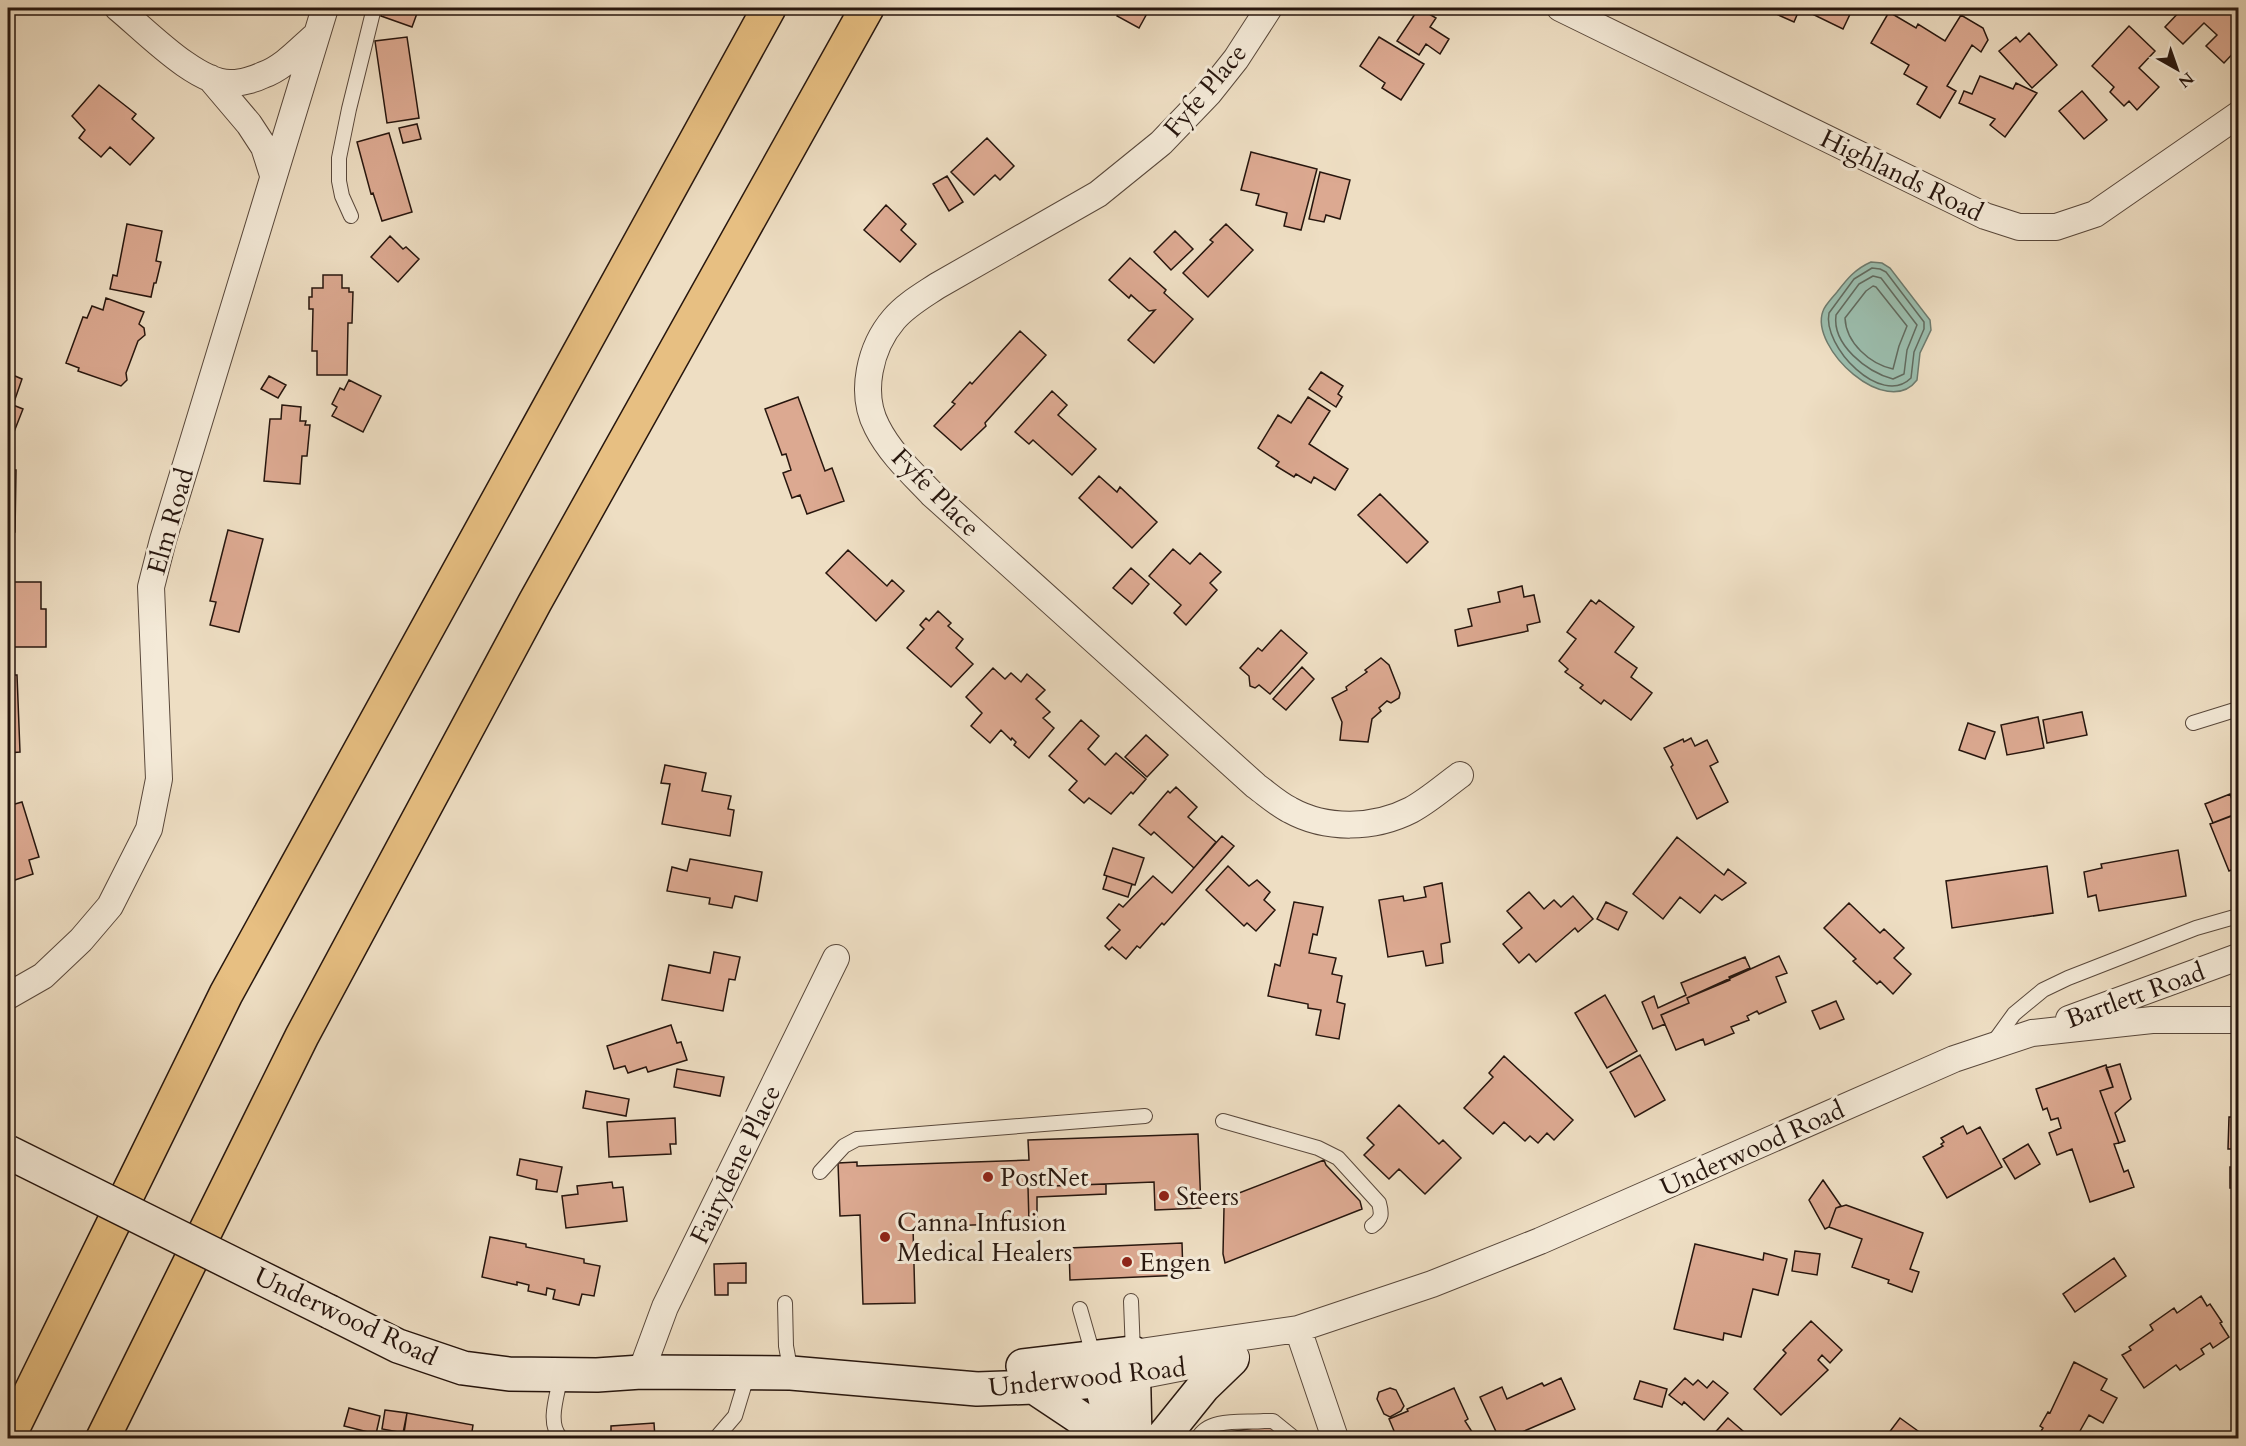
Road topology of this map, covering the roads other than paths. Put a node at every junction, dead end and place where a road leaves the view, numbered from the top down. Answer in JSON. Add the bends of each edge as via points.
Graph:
{"nodes":[{"id":1,"x":118,"y":8,"type":"edge"},
{"id":2,"x":325,"y":8,"type":"edge"},
{"id":3,"x":374,"y":8,"type":"edge"},
{"id":4,"x":769,"y":8,"type":"edge"},
{"id":5,"x":867,"y":8,"type":"edge"},
{"id":6,"x":1269,"y":8,"type":"edge"},
{"id":7,"x":1560,"y":8,"type":"edge"},
{"id":8,"x":315,"y":36,"type":"junction"},
{"id":9,"x":210,"y":78,"type":"junction"},
{"id":10,"x":2238,"y":115,"type":"edge"},
{"id":11,"x":273,"y":175,"type":"junction"},
{"id":12,"x":351,"y":216,"type":"dead end"},
{"id":13,"x":2238,"y":709,"type":"edge"},
{"id":14,"x":2193,"y":723,"type":"dead end"},
{"id":15,"x":1460,"y":775,"type":"dead end"},
{"id":16,"x":2238,"y":916,"type":"edge"},
{"id":17,"x":2238,"y":957,"type":"edge"},
{"id":18,"x":836,"y":958,"type":"dead end"},
{"id":19,"x":8,"y":996,"type":"edge"},
{"id":20,"x":2238,"y":1020,"type":"edge"},
{"id":21,"x":2032,"y":1033,"type":"junction"},
{"id":22,"x":1991,"y":1046,"type":"junction"},
{"id":23,"x":1145,"y":1116,"type":"dead end"},
{"id":24,"x":1223,"y":1121,"type":"dead end"},
{"id":25,"x":8,"y":1152,"type":"edge"},
{"id":26,"x":820,"y":1172,"type":"dead end"},
{"id":27,"x":1372,"y":1226,"type":"dead end"},
{"id":28,"x":1131,"y":1301,"type":"dead end"},
{"id":29,"x":785,"y":1303,"type":"dead end"},
{"id":30,"x":1080,"y":1309,"type":"dead end"},
{"id":31,"x":1288,"y":1331,"type":"junction"},
{"id":32,"x":1232,"y":1359,"type":"junction"},
{"id":33,"x":1133,"y":1365,"type":"junction"},
{"id":34,"x":1098,"y":1369,"type":"junction"},
{"id":35,"x":641,"y":1372,"type":"junction"},
{"id":36,"x":748,"y":1373,"type":"junction"},
{"id":37,"x":791,"y":1373,"type":"junction"},
{"id":38,"x":561,"y":1375,"type":"junction"},
{"id":39,"x":890,"y":1380,"type":"junction"},
{"id":40,"x":1034,"y":1387,"type":"junction"},
{"id":41,"x":8,"y":1438,"type":"edge"},
{"id":42,"x":103,"y":1438,"type":"edge"},
{"id":43,"x":561,"y":1438,"type":"edge"},
{"id":44,"x":716,"y":1438,"type":"edge"},
{"id":45,"x":1100,"y":1438,"type":"edge"},
{"id":46,"x":1115,"y":1438,"type":"edge"},
{"id":47,"x":1135,"y":1438,"type":"edge"},
{"id":48,"x":1162,"y":1438,"type":"edge"},
{"id":49,"x":1198,"y":1438,"type":"edge"},
{"id":50,"x":1294,"y":1438,"type":"edge"},
{"id":51,"x":1335,"y":1438,"type":"edge"}],
"edges":[{"from":1,"to":9,"type":"street","via":[[179,61]]},
{"from":2,"to":8,"type":"street","name":"Elm Road"},
{"from":3,"to":12,"type":"lane","via":[[339,158],[339,182]]},
{"from":4,"to":41,"type":"highway","via":[[226,994]]},
{"from":5,"to":42,"type":"highway","via":[[535,602],[302,1036]]},
{"from":6,"to":15,"type":"street","name":"Fyfe Place","via":[[1230,67],[1161,143],[1098,194],[937,286],[893,320],[872,361],[869,403],[885,442],[932,494],[1256,786],[1290,810],[1320,822],[1355,825],[1381,821],[1411,810]]},
{"from":7,"to":10,"type":"street","name":"Highlands Road","via":[[1985,216],[2019,227],[2056,227],[2095,214]]},
{"from":8,"to":9,"type":"street","via":[[264,75],[231,83]]},
{"from":8,"to":11,"type":"street","name":"Elm Road"},
{"from":9,"to":11,"type":"street","via":[[264,147]]},
{"from":11,"to":19,"type":"street","name":"Elm Road","via":[[151,587],[159,779],[149,829],[110,906],[43,976]]},
{"from":13,"to":14,"type":"lane"},
{"from":16,"to":22,"type":"lane","via":[[2196,928],[2043,990],[2014,1014]]},
{"from":17,"to":21,"type":"street","name":"Bartlett Road"},
{"from":18,"to":35,"type":"street","name":"Fairydene Place","via":[[665,1307]]},
{"from":20,"to":21,"type":"street","name":"Underwood Road","via":[[2152,1020]]},
{"from":21,"to":22,"type":"street","name":"Underwood Road"},
{"from":22,"to":31,"type":"street","name":"Underwood Road","via":[[1540,1241],[1432,1284]]},
{"from":23,"to":26,"type":"lane","via":[[857,1138]]},
{"from":24,"to":27,"type":"lane","via":[[1318,1148],[1338,1158],[1379,1203],[1380,1219]]},
{"from":25,"to":38,"type":"main road","name":"Underwood Road","bridge":true,"via":[[398,1346],[463,1368]]},
{"from":28,"to":33,"type":"lane"},
{"from":29,"to":37,"type":"lane"},
{"from":30,"to":34,"type":"lane"},
{"from":31,"to":32,"type":"street","name":"Underwood Road"},
{"from":31,"to":33,"type":"street","name":"Underwood Road"},
{"from":31,"to":51,"type":"street"},
{"from":32,"to":33,"type":"street","name":"Underwood Road"},
{"from":32,"to":48,"type":"main road","via":[[1204,1386]]},
{"from":33,"to":34,"type":"main road","name":"Underwood Road"},
{"from":33,"to":47,"type":"main road"},
{"from":34,"to":39,"type":"main road","name":"Underwood Road"},
{"from":34,"to":40,"type":"main road","name":"Underwood Road"},
{"from":34,"to":46,"type":"main road"},
{"from":35,"to":36,"type":"main road","name":"Underwood Road"},
{"from":35,"to":38,"type":"main road","name":"Underwood Road"},
{"from":36,"to":37,"type":"main road","name":"Underwood Road"},
{"from":36,"to":44,"type":"lane","via":[[735,1416]]},
{"from":37,"to":39,"type":"main road","name":"Underwood Road"},
{"from":38,"to":43,"type":"lane","via":[[553,1422]]},
{"from":39,"to":40,"type":"main road","name":"Underwood Road","via":[[977,1389]]},
{"from":40,"to":45,"type":"main road","via":[[1079,1417]]},
{"from":49,"to":50,"type":"lane","via":[[1213,1425],[1264,1421],[1273,1421]]}]}
